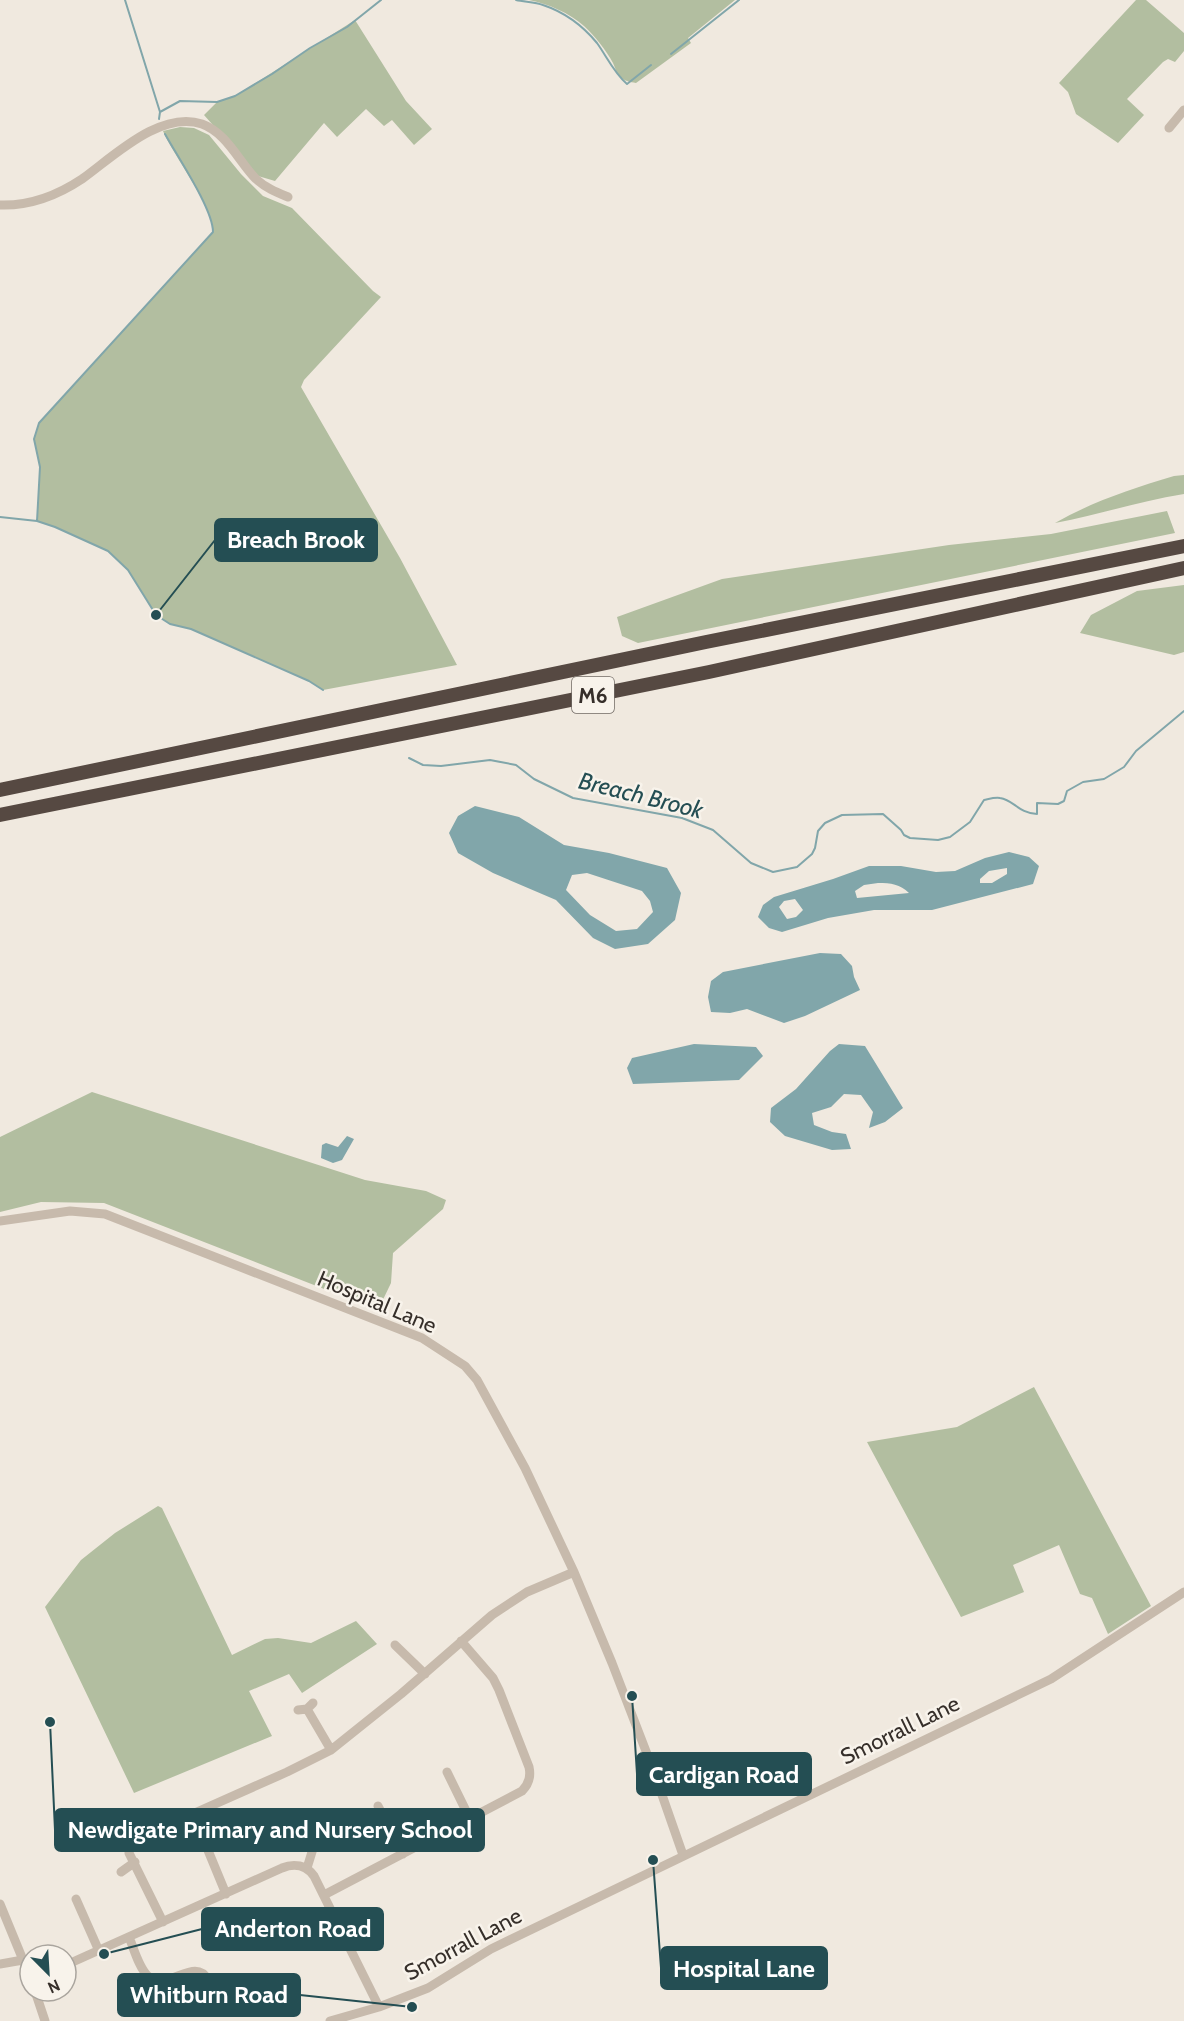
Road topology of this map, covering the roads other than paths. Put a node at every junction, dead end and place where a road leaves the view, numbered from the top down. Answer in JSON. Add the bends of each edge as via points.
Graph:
{"nodes":[{"id":1,"x":1184,"y":110,"type":"edge"},
{"id":2,"x":1169,"y":128,"type":"dead end"},
{"id":3,"x":288,"y":197,"type":"dead end"},
{"id":4,"x":0,"y":205,"type":"edge"},
{"id":5,"x":1184,"y":546,"type":"edge"},
{"id":6,"x":1184,"y":568,"type":"edge"},
{"id":7,"x":0,"y":790,"type":"edge"},
{"id":8,"x":0,"y":815,"type":"edge"},
{"id":9,"x":0,"y":1221,"type":"edge"},
{"id":10,"x":574,"y":1572,"type":"junction"},
{"id":11,"x":1184,"y":1592,"type":"edge"},
{"id":12,"x":461,"y":1641,"type":"junction"},
{"id":13,"x":395,"y":1646,"type":"dead end"},
{"id":14,"x":425,"y":1674,"type":"junction"},
{"id":15,"x":306,"y":1707,"type":"dead end"},
{"id":16,"x":331,"y":1750,"type":"junction"},
{"id":17,"x":447,"y":1772,"type":"dead end"},
{"id":18,"x":378,"y":1806,"type":"dead end"},
{"id":19,"x":193,"y":1814,"type":"junction"},
{"id":20,"x":470,"y":1819,"type":"junction"},
{"id":21,"x":327,"y":1821,"type":"dead end"},
{"id":22,"x":161,"y":1828,"type":"dead end"},
{"id":23,"x":129,"y":1853,"type":"dead end"},
{"id":24,"x":403,"y":1854,"type":"junction"},
{"id":25,"x":683,"y":1855,"type":"junction"},
{"id":26,"x":135,"y":1862,"type":"junction"},
{"id":27,"x":307,"y":1868,"type":"junction"},
{"id":28,"x":121,"y":1872,"type":"dead end"},
{"id":29,"x":226,"y":1894,"type":"junction"},
{"id":30,"x":324,"y":1895,"type":"junction"},
{"id":31,"x":76,"y":1899,"type":"dead end"},
{"id":32,"x":0,"y":1904,"type":"edge"},
{"id":33,"x":163,"y":1922,"type":"junction"},
{"id":34,"x":129,"y":1937,"type":"junction"},
{"id":35,"x":18,"y":1948,"type":"edge"},
{"id":36,"x":99,"y":1951,"type":"junction"},
{"id":37,"x":78,"y":1960,"type":"edge"},
{"id":38,"x":18,"y":1961,"type":"edge"},
{"id":39,"x":0,"y":1964,"type":"edge"},
{"id":40,"x":208,"y":1980,"type":"dead end"},
{"id":41,"x":39,"y":2003,"type":"edge"},
{"id":42,"x":379,"y":2007,"type":"junction"},
{"id":43,"x":45,"y":2021,"type":"edge"},
{"id":44,"x":330,"y":2021,"type":"edge"}],
"edges":[{"from":1,"to":2,"type":"street"},
{"from":3,"to":4,"type":"street","via":[[268,189],[255,178],[216,132],[190,122],[173,123],[145,133],[80,180],[44,198]]},
{"from":5,"to":7,"type":"highway","number":"M6"},
{"from":6,"to":8,"type":"highway","number":"M6","via":[[709,672]]},
{"from":9,"to":10,"type":"street","name":"Hospital Lane","via":[[70,1211],[105,1214],[422,1338],[465,1366],[477,1380],[525,1468]]},
{"from":10,"to":12,"type":"street","via":[[527,1593]]},
{"from":10,"to":25,"type":"street","name":"Hospital Lane","via":[[621,1685]]},
{"from":11,"to":25,"type":"street","name":"Smorrall Lane","via":[[1051,1679]]},
{"from":12,"to":14,"type":"street"},
{"from":12,"to":20,"type":"street","via":[[493,1678],[530,1771],[522,1791]]},
{"from":13,"to":14,"type":"street"},
{"from":14,"to":16,"type":"street"},
{"from":15,"to":16,"type":"street"},
{"from":16,"to":19,"type":"street"},
{"from":17,"to":20,"type":"street"},
{"from":18,"to":24,"type":"street"},
{"from":19,"to":22,"type":"street"},
{"from":19,"to":29,"type":"street"},
{"from":20,"to":24,"type":"street"},
{"from":21,"to":27,"type":"street","via":[[320,1826]]},
{"from":23,"to":26,"type":"street"},
{"from":24,"to":30,"type":"street"},
{"from":25,"to":42,"type":"street","name":"Smorrall Lane","via":[[491,1949],[428,1988]]},
{"from":26,"to":28,"type":"street"},
{"from":26,"to":33,"type":"street"},
{"from":27,"to":29,"type":"street","via":[[287,1866]]},
{"from":27,"to":30,"type":"street"},
{"from":29,"to":33,"type":"street"},
{"from":30,"to":42,"type":"street"},
{"from":31,"to":36,"type":"street"},
{"from":32,"to":35,"type":"street"},
{"from":33,"to":34,"type":"street"},
{"from":34,"to":36,"type":"street"},
{"from":34,"to":40,"type":"street","via":[[145,1972],[152,1978],[165,1981],[194,1970]]},
{"from":36,"to":37,"type":"street"},
{"from":38,"to":39,"type":"street"},
{"from":41,"to":43,"type":"street"},
{"from":42,"to":44,"type":"street","name":"Smorrall Lane"}]}
